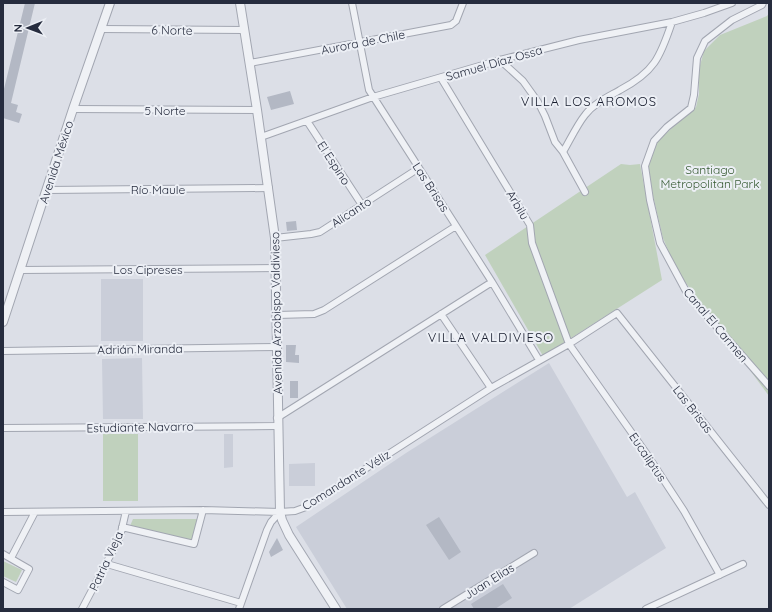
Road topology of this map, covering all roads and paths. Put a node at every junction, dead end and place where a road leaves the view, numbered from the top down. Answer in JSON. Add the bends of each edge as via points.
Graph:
{"nodes":[{"id":1,"x":110,"y":3,"type":"edge"},
{"id":2,"x":240,"y":3,"type":"edge"},
{"id":3,"x":352,"y":3,"type":"edge"},
{"id":4,"x":462,"y":3,"type":"edge"},
{"id":5,"x":732,"y":3,"type":"edge"},
{"id":6,"x":763,"y":3,"type":"edge"},
{"id":7,"x":672,"y":22,"type":"junction"},
{"id":8,"x":101,"y":29,"type":"junction"},
{"id":9,"x":244,"y":30,"type":"junction"},
{"id":10,"x":359,"y":42,"type":"junction"},
{"id":11,"x":500,"y":60,"type":"junction"},
{"id":12,"x":250,"y":63,"type":"junction"},
{"id":13,"x":441,"y":78,"type":"junction"},
{"id":14,"x":373,"y":97,"type":"junction"},
{"id":15,"x":73,"y":110,"type":"junction"},
{"id":16,"x":257,"y":110,"type":"junction"},
{"id":17,"x":307,"y":121,"type":"junction"},
{"id":18,"x":261,"y":137,"type":"junction"},
{"id":19,"x":563,"y":152,"type":"junction"},
{"id":20,"x":419,"y":168,"type":"junction"},
{"id":21,"x":269,"y":188,"type":"junction"},
{"id":22,"x":47,"y":190,"type":"junction"},
{"id":23,"x":585,"y":192,"type":"dead end"},
{"id":24,"x":362,"y":205,"type":"junction"},
{"id":25,"x":456,"y":226,"type":"junction"},
{"id":26,"x":275,"y":238,"type":"junction"},
{"id":27,"x":276,"y":268,"type":"junction"},
{"id":28,"x":20,"y":270,"type":"junction"},
{"id":29,"x":492,"y":282,"type":"junction"},
{"id":30,"x":617,"y":313,"type":"joint"},
{"id":31,"x":441,"y":314,"type":"junction"},
{"id":32,"x":277,"y":315,"type":"junction"},
{"id":33,"x":3,"y":322,"type":"edge"},
{"id":34,"x":568,"y":344,"type":"junction"},
{"id":35,"x":278,"y":347,"type":"junction"},
{"id":36,"x":3,"y":350,"type":"edge"},
{"id":37,"x":539,"y":360,"type":"junction"},
{"id":38,"x":769,"y":386,"type":"edge"},
{"id":39,"x":491,"y":388,"type":"junction"},
{"id":40,"x":277,"y":422,"type":"junction"},
{"id":41,"x":3,"y":428,"type":"edge"},
{"id":42,"x":769,"y":505,"type":"edge"},
{"id":43,"x":203,"y":510,"type":"junction"},
{"id":44,"x":126,"y":511,"type":"junction"},
{"id":45,"x":3,"y":512,"type":"edge"},
{"id":46,"x":35,"y":512,"type":"junction"},
{"id":47,"x":280,"y":512,"type":"junction"},
{"id":48,"x":122,"y":527,"type":"junction"},
{"id":49,"x":534,"y":553,"type":"dead end"},
{"id":50,"x":3,"y":554,"type":"edge"},
{"id":51,"x":11,"y":558,"type":"junction"},
{"id":52,"x":107,"y":564,"type":"junction"},
{"id":53,"x":743,"y":564,"type":"dead end"},
{"id":54,"x":720,"y":575,"type":"junction"},
{"id":55,"x":3,"y":582,"type":"edge"},
{"id":56,"x":240,"y":606,"type":"edge"},
{"id":57,"x":84,"y":609,"type":"edge"},
{"id":58,"x":336,"y":609,"type":"edge"},
{"id":59,"x":444,"y":609,"type":"edge"},
{"id":60,"x":646,"y":609,"type":"edge"}],
"edges":[{"from":1,"to":8,"type":"street","name":"Avenida México"},
{"from":2,"to":9,"type":"street","name":"Avenida Arzobispo Valdivieso"},
{"from":3,"to":10,"type":"street","name":"Las Brisas"},
{"from":4,"to":10,"type":"street","name":"Aurora de Chile","via":[[457,19],[452,24]]},
{"from":5,"to":7,"type":"street","name":"Samuel Díaz Ossa"},
{"from":6,"to":38,"type":"street","name":"Canal El Carmen","via":[[732,20],[705,41],[697,58],[691,108],[654,141],[645,166],[660,243],[687,293]]},
{"from":7,"to":11,"type":"street","name":"Samuel Díaz Ossa","via":[[579,40]]},
{"from":7,"to":19,"type":"street","via":[[659,56],[649,71],[639,80],[599,101],[585,114]]},
{"from":8,"to":9,"type":"street","name":"6 Norte"},
{"from":8,"to":15,"type":"street","name":"Avenida México"},
{"from":9,"to":12,"type":"street","name":"Avenida Arzobispo Valdivieso"},
{"from":10,"to":12,"type":"street","name":"Aurora de Chile"},
{"from":10,"to":14,"type":"street","name":"Las Brisas","via":[[368,90]]},
{"from":11,"to":13,"type":"street","name":"Samuel Díaz Ossa"},
{"from":11,"to":19,"type":"street","via":[[523,81],[538,102],[555,142]]},
{"from":12,"to":16,"type":"street","name":"Avenida Arzobispo Valdivieso"},
{"from":13,"to":14,"type":"street","name":"Samuel Díaz Ossa"},
{"from":13,"to":34,"type":"street","name":"Arbilu","via":[[530,225],[532,242]]},
{"from":14,"to":17,"type":"street","name":"Samuel Díaz Ossa"},
{"from":14,"to":20,"type":"street","name":"Las Brisas"},
{"from":15,"to":16,"type":"street","name":"5 Norte"},
{"from":15,"to":22,"type":"street","name":"Avenida México"},
{"from":16,"to":18,"type":"street","name":"Avenida Arzobispo Valdivieso"},
{"from":17,"to":18,"type":"street","name":"Samuel Díaz Ossa"},
{"from":17,"to":24,"type":"street","name":"El Espino"},
{"from":18,"to":21,"type":"street","name":"Avenida Arzobispo Valdivieso"},
{"from":19,"to":23,"type":"street"},
{"from":20,"to":24,"type":"street","name":"Alicanto"},
{"from":20,"to":25,"type":"street","name":"Las Brisas"},
{"from":21,"to":22,"type":"street","name":"Río Maule"},
{"from":21,"to":26,"type":"street","name":"Avenida Arzobispo Valdivieso"},
{"from":22,"to":28,"type":"street","name":"Avenida México"},
{"from":24,"to":26,"type":"street","name":"Alicanto","via":[[320,232]]},
{"from":25,"to":29,"type":"street","name":"Las Brisas"},
{"from":25,"to":32,"type":"street","via":[[324,310],[314,314]]},
{"from":26,"to":27,"type":"street","name":"Avenida Arzobispo Valdivieso"},
{"from":27,"to":28,"type":"street","name":"Los Cipreses"},
{"from":27,"to":32,"type":"street","name":"Avenida Arzobispo Valdivieso"},
{"from":28,"to":33,"type":"street","name":"Avenida México"},
{"from":29,"to":31,"type":"street"},
{"from":29,"to":37,"type":"street","name":"Las Brisas"},
{"from":30,"to":34,"type":"street","name":"Comandante Véliz"},
{"from":30,"to":42,"type":"street","name":"Las Brisas"},
{"from":31,"to":39,"type":"street"},
{"from":31,"to":40,"type":"street"},
{"from":32,"to":35,"type":"street","name":"Avenida Arzobispo Valdivieso"},
{"from":34,"to":37,"type":"street","name":"Comandante Véliz"},
{"from":34,"to":54,"type":"street","name":"Eucaliptus","via":[[646,453],[684,511]]},
{"from":35,"to":36,"type":"street","name":"Adrián Miranda"},
{"from":35,"to":40,"type":"street","name":"Avenida Arzobispo Valdivieso"},
{"from":37,"to":39,"type":"street","name":"Comandante Véliz"},
{"from":39,"to":47,"type":"street","name":"Comandante Véliz","via":[[306,507]]},
{"from":40,"to":41,"type":"street","name":"Estudiante Navarro"},
{"from":40,"to":47,"type":"street","name":"Avenida Arzobispo Valdivieso"},
{"from":43,"to":44,"type":"street","name":"Comandante Véliz"},
{"from":43,"to":47,"type":"street","name":"Comandante Véliz"},
{"from":43,"to":48,"type":"street","via":[[194,544]]},
{"from":44,"to":46,"type":"street","name":"Comandante Véliz"},
{"from":44,"to":48,"type":"street","name":"Patria Vieja"},
{"from":45,"to":46,"type":"street","name":"Comandante Véliz"},
{"from":46,"to":51,"type":"street"},
{"from":47,"to":56,"type":"street","via":[[267,530]]},
{"from":47,"to":58,"type":"street","name":"Avenida Arzobispo Valdivieso","via":[[289,535]]},
{"from":48,"to":52,"type":"street","name":"Patria Vieja"},
{"from":49,"to":59,"type":"street","name":"Juan Elias"},
{"from":50,"to":51,"type":"street"},
{"from":51,"to":55,"type":"street","via":[[29,569],[18,590]]},
{"from":52,"to":56,"type":"street"},
{"from":52,"to":57,"type":"street","name":"Patria Vieja"},
{"from":53,"to":54,"type":"street"},
{"from":54,"to":60,"type":"street"}]}
